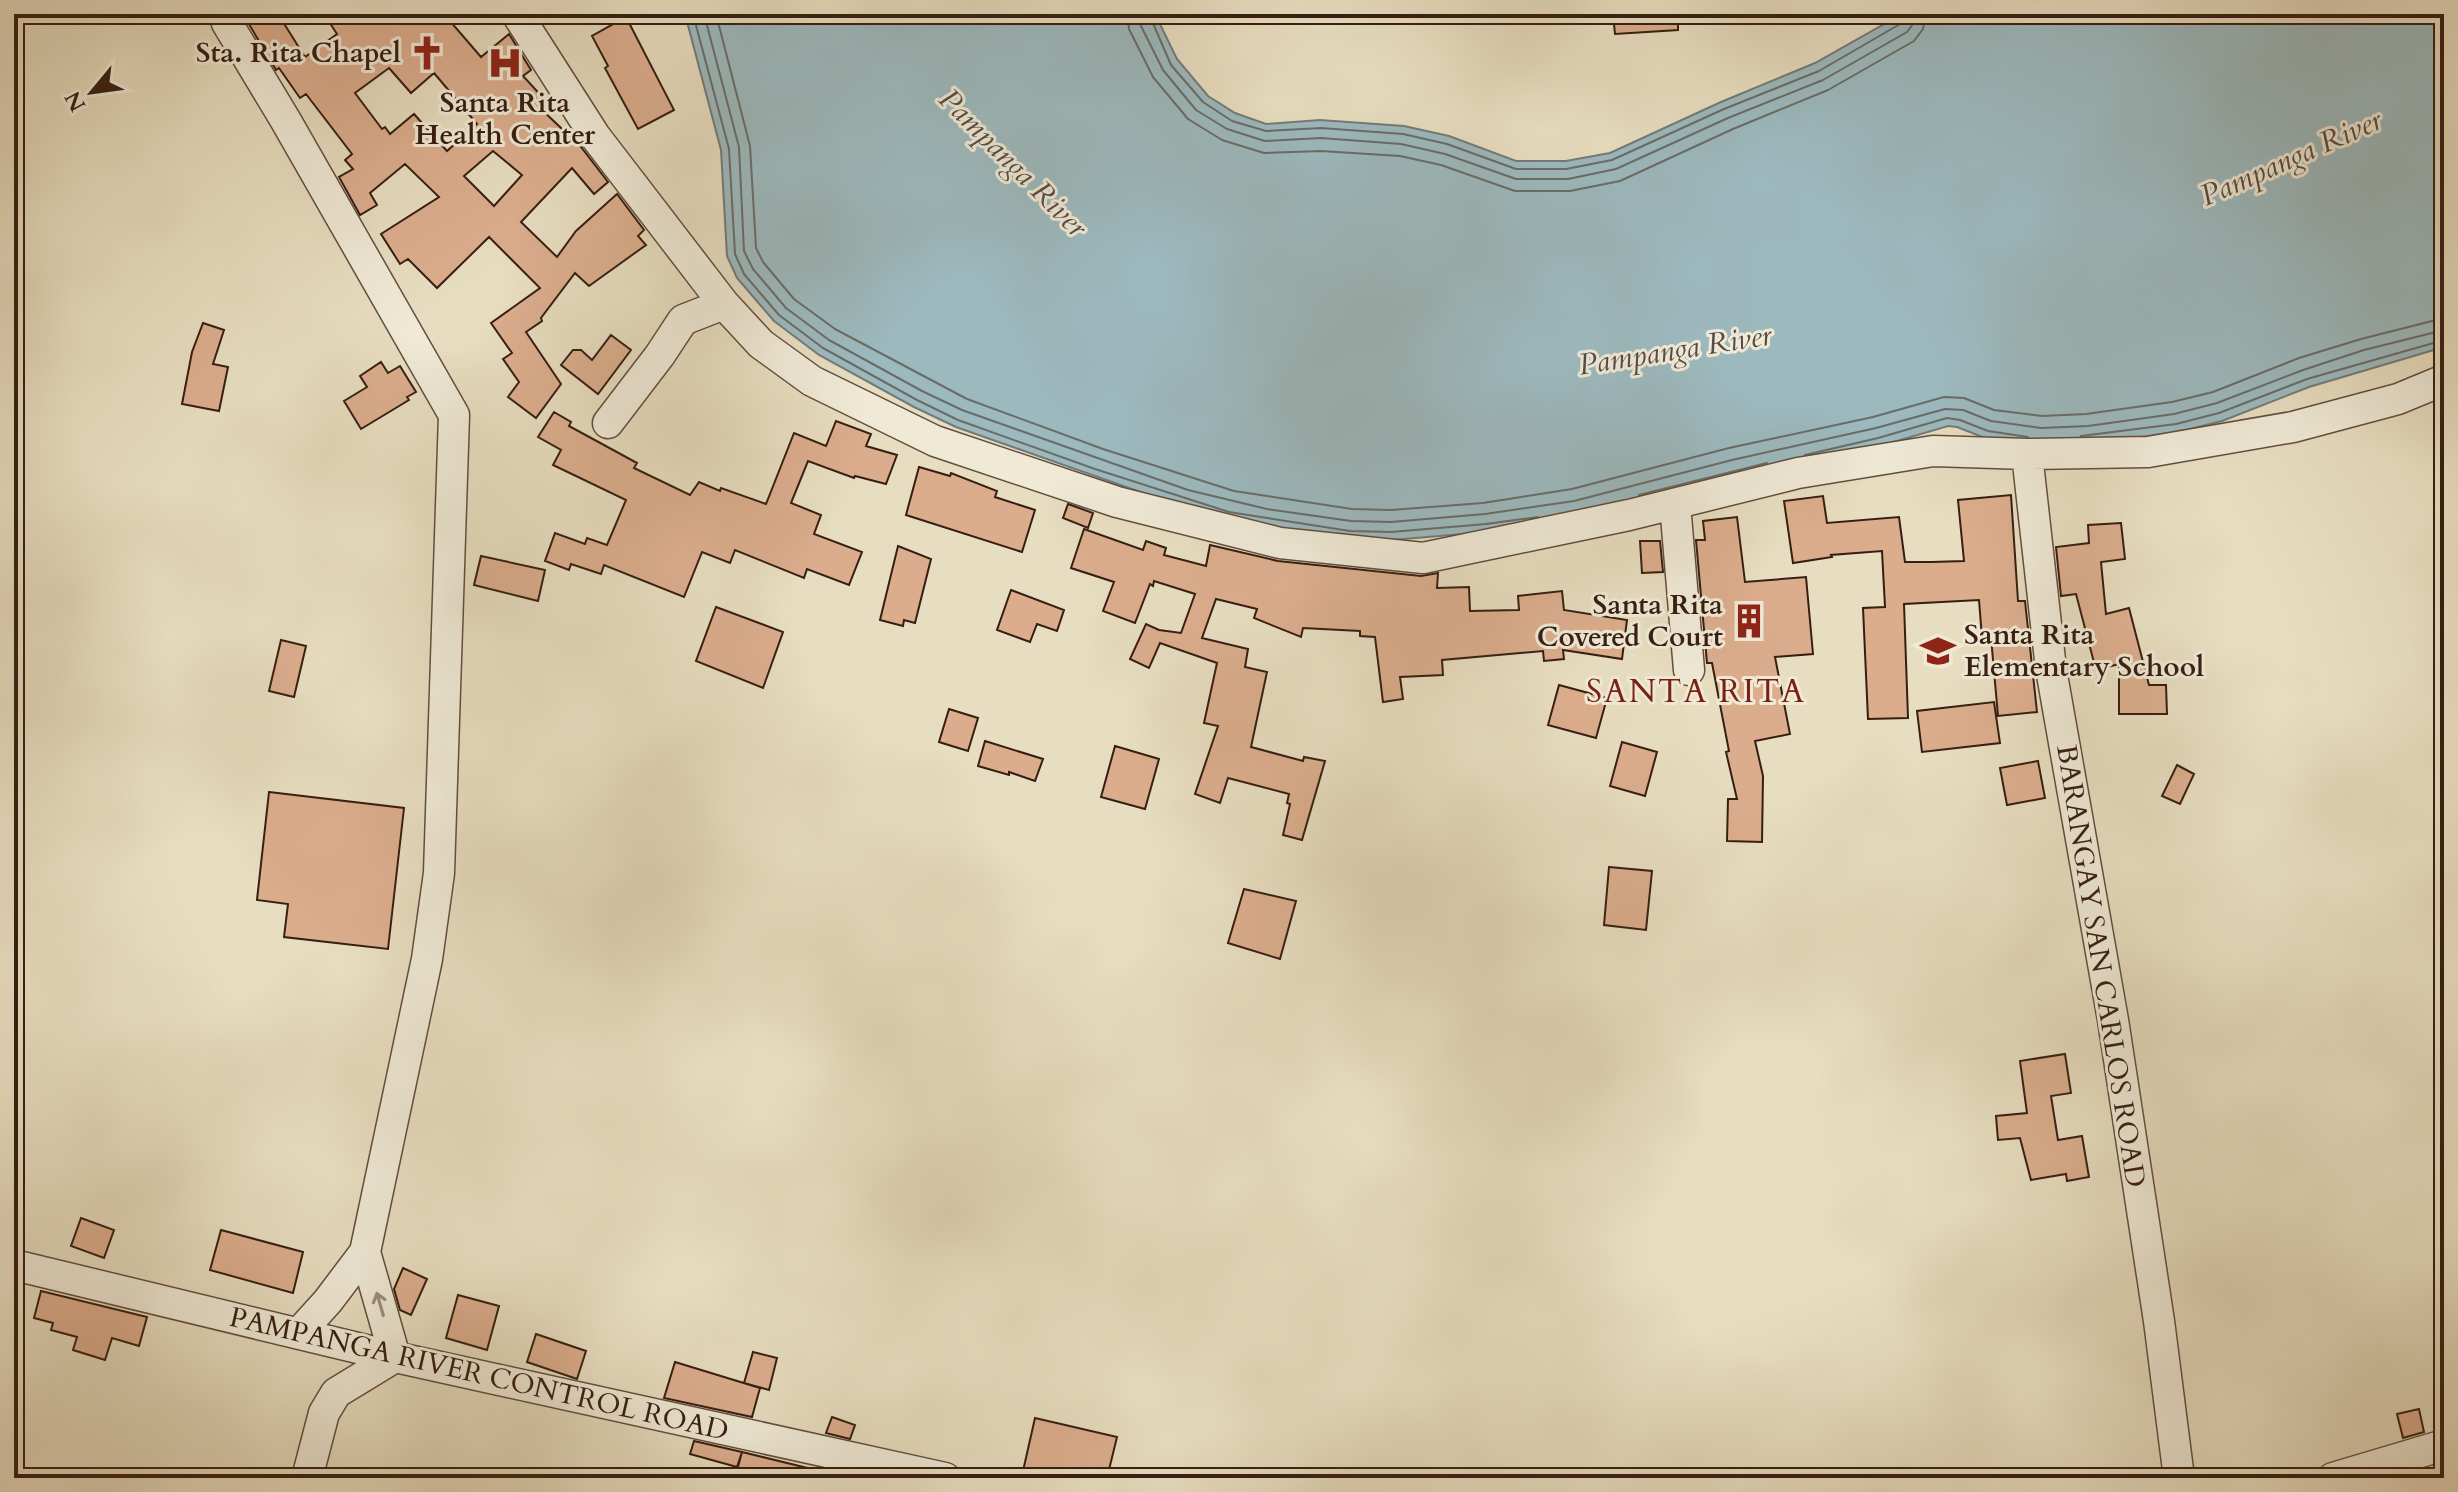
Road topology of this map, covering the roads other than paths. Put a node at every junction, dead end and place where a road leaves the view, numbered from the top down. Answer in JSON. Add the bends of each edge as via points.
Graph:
{"nodes":[{"id":1,"x":224,"y":14,"type":"edge"},
{"id":2,"x":517,"y":14,"type":"edge"},
{"id":3,"x":724,"y":304,"type":"junction"},
{"id":4,"x":2444,"y":380,"type":"edge"},
{"id":5,"x":608,"y":423,"type":"dead end"},
{"id":6,"x":2027,"y":454,"type":"junction"},
{"id":7,"x":1675,"y":504,"type":"junction"},
{"id":8,"x":1689,"y":670,"type":"dead end"},
{"id":9,"x":365,"y":1252,"type":"junction"},
{"id":10,"x":14,"y":1265,"type":"edge"},
{"id":11,"x":299,"y":1333,"type":"junction"},
{"id":12,"x":395,"y":1357,"type":"junction"},
{"id":13,"x":2444,"y":1445,"type":"edge"},
{"id":14,"x":307,"y":1478,"type":"edge"},
{"id":15,"x":945,"y":1478,"type":"edge"},
{"id":16,"x":2179,"y":1478,"type":"edge"},
{"id":17,"x":2333,"y":1478,"type":"edge"}],
"edges":[{"from":1,"to":9,"type":"street","via":[[454,415],[439,873],[427,959]]},
{"from":2,"to":3,"type":"street","via":[[595,136]]},
{"from":3,"to":5,"type":"street","via":[[683,320]]},
{"from":3,"to":7,"type":"street","via":[[761,344],[812,381],[935,441],[1117,502],[1280,543],[1423,558]]},
{"from":4,"to":6,"type":"street","via":[[2398,399],[2293,427],[2148,452]]},
{"from":6,"to":7,"type":"street","via":[[1933,451],[1798,473]]},
{"from":6,"to":16,"type":"street","name":"BARANGAY SAN CARLOS ROAD","via":[[2051,669],[2113,1020]]},
{"from":7,"to":8,"type":"street"},
{"from":9,"to":11,"type":"street"},
{"from":12,"to":9,"type":"street","one_way":true},
{"from":10,"to":11,"type":"street","name":"PAMPANGA RIVER CONTROL ROAD"},
{"from":11,"to":12,"type":"street","name":"PAMPANGA RIVER CONTROL ROAD"},
{"from":12,"to":14,"type":"street","via":[[336,1393],[324,1413]]},
{"from":12,"to":15,"type":"street","name":"PAMPANGA RIVER CONTROL ROAD"},
{"from":13,"to":17,"type":"street"}]}
